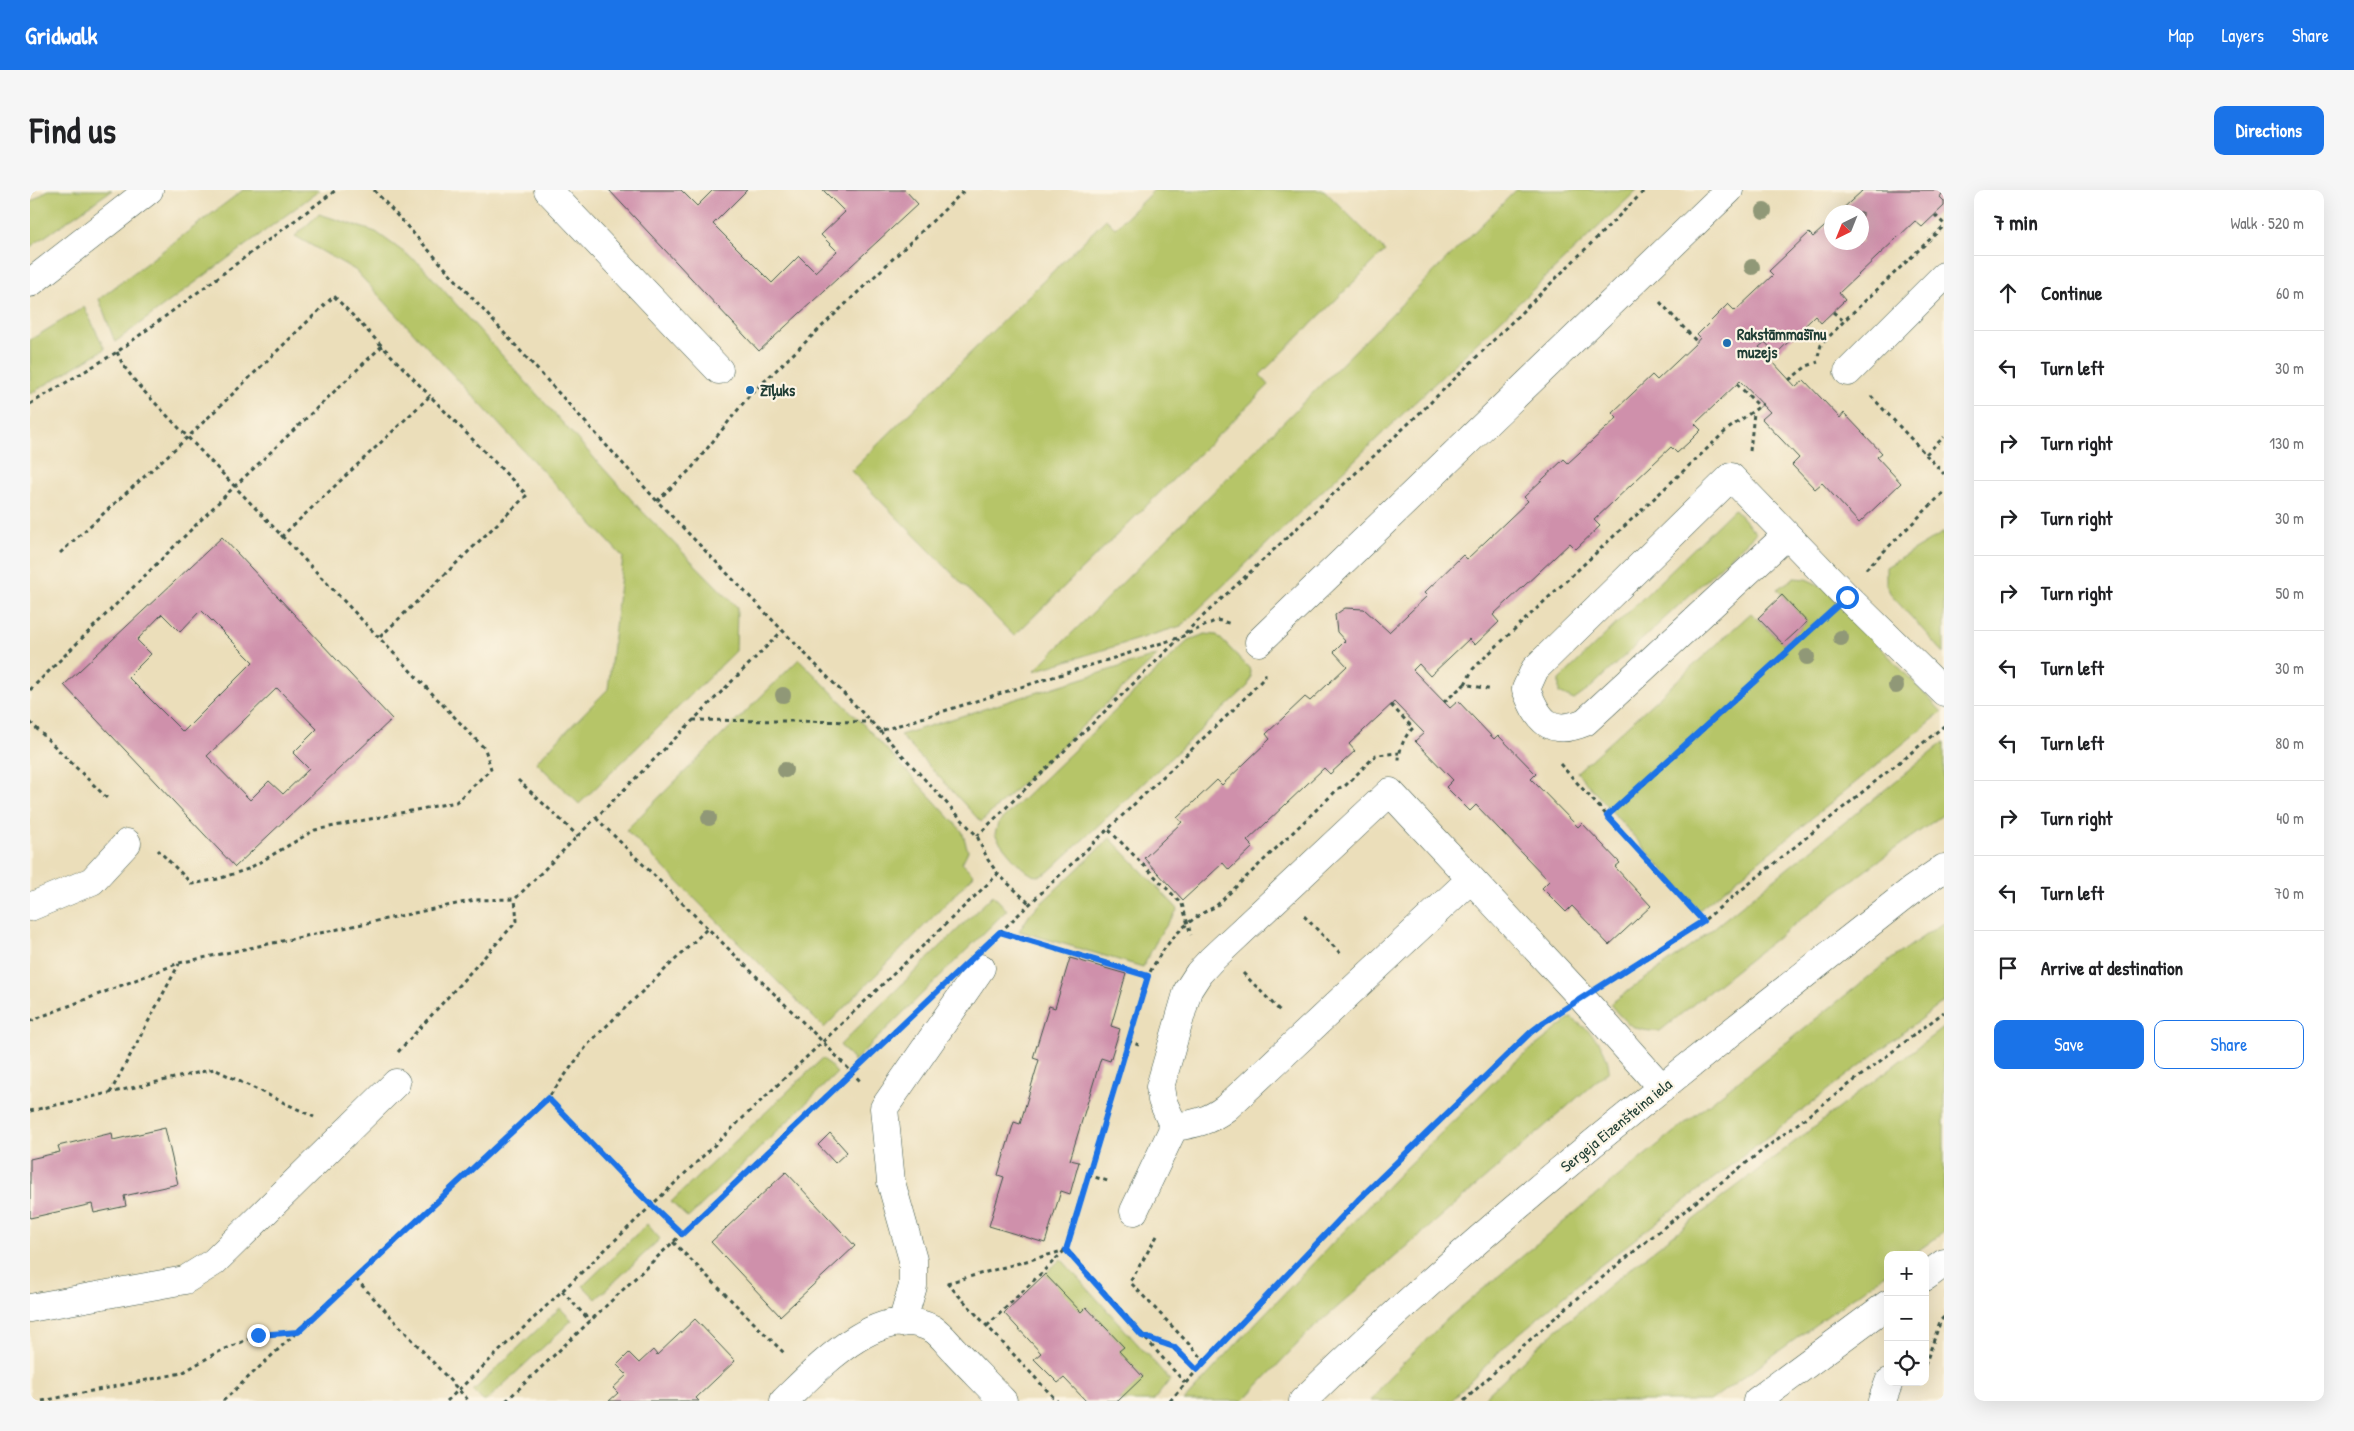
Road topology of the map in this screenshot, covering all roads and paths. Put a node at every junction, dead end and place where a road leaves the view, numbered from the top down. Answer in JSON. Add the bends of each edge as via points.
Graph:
{"nodes":[{"id":1,"x":34,"y":190,"type":"edge"},
{"id":2,"x":150,"y":190,"type":"edge"},
{"id":3,"x":336,"y":190,"type":"edge"},
{"id":4,"x":374,"y":190,"type":"edge"},
{"id":5,"x":548,"y":190,"type":"edge"},
{"id":6,"x":965,"y":190,"type":"edge"},
{"id":7,"x":1645,"y":190,"type":"edge"},
{"id":8,"x":1729,"y":190,"type":"edge"},
{"id":9,"x":30,"y":193,"type":"edge"},
{"id":10,"x":1936,"y":215,"type":"dead end"},
{"id":11,"x":1944,"y":225,"type":"edge"},
{"id":12,"x":1944,"y":276,"type":"edge"},
{"id":13,"x":1638,"y":279,"type":"junction"},
{"id":14,"x":30,"y":283,"type":"edge"},
{"id":15,"x":1833,"y":312,"type":"dead end"},
{"id":16,"x":1844,"y":321,"type":"junction"},
{"id":17,"x":1697,"y":342,"type":"dead end"},
{"id":18,"x":1825,"y":342,"type":"dead end"},
{"id":19,"x":382,"y":346,"type":"junction"},
{"id":20,"x":117,"y":352,"type":"junction"},
{"id":21,"x":719,"y":370,"type":"dead end"},
{"id":22,"x":1848,"y":372,"type":"joint"},
{"id":23,"x":1737,"y":384,"type":"dead end"},
{"id":24,"x":430,"y":396,"type":"junction"},
{"id":25,"x":30,"y":404,"type":"edge"},
{"id":26,"x":1754,"y":412,"type":"junction"},
{"id":27,"x":188,"y":437,"type":"junction"},
{"id":28,"x":1944,"y":437,"type":"edge"},
{"id":29,"x":1926,"y":454,"type":"junction"},
{"id":30,"x":1749,"y":459,"type":"dead end"},
{"id":31,"x":1944,"y":474,"type":"edge"},
{"id":32,"x":234,"y":487,"type":"junction"},
{"id":33,"x":1944,"y":492,"type":"edge"},
{"id":34,"x":657,"y":501,"type":"junction"},
{"id":35,"x":1787,"y":535,"type":"junction"},
{"id":36,"x":281,"y":537,"type":"junction"},
{"id":37,"x":60,"y":553,"type":"dead end"},
{"id":38,"x":1854,"y":586,"type":"junction"},
{"id":39,"x":782,"y":631,"type":"junction"},
{"id":40,"x":380,"y":638,"type":"junction"},
{"id":41,"x":1181,"y":638,"type":"junction"},
{"id":42,"x":1259,"y":642,"type":"junction"},
{"id":43,"x":1465,"y":684,"type":"junction"},
{"id":44,"x":30,"y":690,"type":"edge"},
{"id":45,"x":1492,"y":690,"type":"dead end"},
{"id":46,"x":1944,"y":692,"type":"edge"},
{"id":47,"x":1444,"y":702,"type":"dead end"},
{"id":48,"x":1391,"y":705,"type":"dead end"},
{"id":49,"x":693,"y":720,"type":"junction"},
{"id":50,"x":30,"y":722,"type":"edge"},
{"id":51,"x":872,"y":722,"type":"junction"},
{"id":52,"x":1944,"y":726,"type":"edge"},
{"id":53,"x":880,"y":731,"type":"junction"},
{"id":54,"x":1560,"y":764,"type":"dead end"},
{"id":55,"x":518,"y":780,"type":"dead end"},
{"id":56,"x":108,"y":800,"type":"dead end"},
{"id":57,"x":1607,"y":816,"type":"junction"},
{"id":58,"x":596,"y":818,"type":"junction"},
{"id":59,"x":1109,"y":830,"type":"junction"},
{"id":60,"x":578,"y":836,"type":"junction"},
{"id":61,"x":977,"y":836,"type":"junction"},
{"id":62,"x":127,"y":842,"type":"joint"},
{"id":63,"x":1944,"y":868,"type":"edge"},
{"id":64,"x":998,"y":874,"type":"junction"},
{"id":65,"x":1471,"y":879,"type":"junction"},
{"id":66,"x":1283,"y":893,"type":"junction"},
{"id":67,"x":515,"y":899,"type":"junction"},
{"id":68,"x":1030,"y":904,"type":"junction"},
{"id":69,"x":30,"y":908,"type":"edge"},
{"id":70,"x":1703,"y":921,"type":"junction"},
{"id":71,"x":1188,"y":923,"type":"junction"},
{"id":72,"x":708,"y":928,"type":"junction"},
{"id":73,"x":1000,"y":932,"type":"junction"},
{"id":74,"x":1221,"y":951,"type":"junction"},
{"id":75,"x":985,"y":956,"type":"joint"},
{"id":76,"x":179,"y":963,"type":"junction"},
{"id":77,"x":1148,"y":976,"type":"junction"},
{"id":78,"x":1365,"y":978,"type":"junction"},
{"id":79,"x":1582,"y":998,"type":"junction"},
{"id":80,"x":1944,"y":1012,"type":"edge"},
{"id":81,"x":30,"y":1021,"type":"edge"},
{"id":82,"x":902,"y":1024,"type":"dead end"},
{"id":83,"x":1304,"y":1035,"type":"junction"},
{"id":84,"x":823,"y":1042,"type":"junction"},
{"id":85,"x":1128,"y":1042,"type":"junction"},
{"id":86,"x":1140,"y":1045,"type":"dead end"},
{"id":87,"x":851,"y":1071,"type":"junction"},
{"id":88,"x":396,"y":1083,"type":"joint"},
{"id":89,"x":1662,"y":1088,"type":"junction"},
{"id":90,"x":110,"y":1093,"type":"junction"},
{"id":91,"x":548,"y":1098,"type":"junction"},
{"id":92,"x":884,"y":1108,"type":"junction"},
{"id":93,"x":30,"y":1111,"type":"edge"},
{"id":94,"x":1174,"y":1127,"type":"junction"},
{"id":95,"x":346,"y":1132,"type":"junction"},
{"id":96,"x":1088,"y":1175,"type":"junction"},
{"id":97,"x":1111,"y":1182,"type":"dead end"},
{"id":98,"x":652,"y":1205,"type":"junction"},
{"id":99,"x":1134,"y":1211,"type":"dead end"},
{"id":100,"x":1160,"y":1231,"type":"dead end"},
{"id":101,"x":682,"y":1234,"type":"junction"},
{"id":102,"x":673,"y":1242,"type":"junction"},
{"id":103,"x":1066,"y":1250,"type":"junction"},
{"id":104,"x":1944,"y":1263,"type":"edge"},
{"id":105,"x":1929,"y":1273,"type":"edge"},
{"id":106,"x":356,"y":1279,"type":"junction"},
{"id":107,"x":562,"y":1291,"type":"junction"},
{"id":108,"x":30,"y":1308,"type":"edge"},
{"id":109,"x":1884,"y":1312,"type":"edge"},
{"id":110,"x":1944,"y":1317,"type":"edge"},
{"id":111,"x":590,"y":1321,"type":"junction"},
{"id":112,"x":902,"y":1323,"type":"junction"},
{"id":113,"x":987,"y":1326,"type":"junction"},
{"id":114,"x":298,"y":1332,"type":"junction"},
{"id":115,"x":1142,"y":1336,"type":"junction"},
{"id":116,"x":1929,"y":1354,"type":"edge"},
{"id":117,"x":1205,"y":1361,"type":"junction"},
{"id":118,"x":1197,"y":1370,"type":"junction"},
{"id":119,"x":809,"y":1377,"type":"junction"},
{"id":120,"x":1040,"y":1382,"type":"junction"},
{"id":121,"x":1185,"y":1383,"type":"junction"},
{"id":122,"x":1035,"y":1386,"type":"dead end"},
{"id":123,"x":1887,"y":1386,"type":"edge"},
{"id":124,"x":458,"y":1390,"type":"junction"},
{"id":125,"x":42,"y":1401,"type":"edge"},
{"id":126,"x":223,"y":1401,"type":"edge"},
{"id":127,"x":447,"y":1401,"type":"edge"},
{"id":128,"x":469,"y":1401,"type":"edge"},
{"id":129,"x":506,"y":1401,"type":"edge"},
{"id":130,"x":784,"y":1401,"type":"edge"},
{"id":131,"x":1003,"y":1401,"type":"edge"},
{"id":132,"x":1057,"y":1401,"type":"edge"},
{"id":133,"x":1170,"y":1401,"type":"edge"},
{"id":134,"x":1303,"y":1401,"type":"edge"},
{"id":135,"x":1464,"y":1401,"type":"edge"},
{"id":136,"x":1757,"y":1401,"type":"edge"},
{"id":137,"x":1882,"y":1401,"type":"edge"}],
"edges":[{"from":1,"to":9,"type":"path"},
{"from":2,"to":14,"type":"street"},
{"from":3,"to":20,"type":"path"},
{"from":4,"to":34,"type":"path"},
{"from":5,"to":21,"type":"street"},
{"from":6,"to":34,"type":"path","via":[[748,397],[691,469]]},
{"from":7,"to":41,"type":"path","via":[[1423,410]]},
{"from":8,"to":13,"type":"street"},
{"from":10,"to":11,"type":"path"},
{"from":11,"to":16,"type":"path"},
{"from":12,"to":22,"type":"street"},
{"from":13,"to":17,"type":"path"},
{"from":13,"to":42,"type":"street"},
{"from":15,"to":16,"type":"path"},
{"from":16,"to":18,"type":"path"},
{"from":19,"to":24,"type":"path"},
{"from":19,"to":27,"type":"path","via":[[334,296]]},
{"from":19,"to":32,"type":"path"},
{"from":20,"to":25,"type":"path"},
{"from":20,"to":27,"type":"path","via":[[138,385]]},
{"from":22,"to":29,"type":"path"},
{"from":23,"to":26,"type":"path","via":[[1761,406]]},
{"from":24,"to":36,"type":"path"},
{"from":24,"to":40,"type":"path","via":[[527,495]]},
{"from":26,"to":30,"type":"path"},
{"from":26,"to":43,"type":"path","via":[[1728,429],[1484,658]]},
{"from":27,"to":32,"type":"path"},
{"from":27,"to":37,"type":"path"},
{"from":28,"to":29,"type":"path"},
{"from":29,"to":31,"type":"path"},
{"from":32,"to":36,"type":"path"},
{"from":32,"to":44,"type":"path"},
{"from":33,"to":38,"type":"path"},
{"from":34,"to":39,"type":"path"},
{"from":35,"to":35,"type":"street","via":[[1731,477],[1535,669],[1526,689],[1535,713],[1553,728],[1571,728],[1585,722]]},
{"from":35,"to":38,"type":"street"},
{"from":36,"to":40,"type":"path"},
{"from":38,"to":46,"type":"street"},
{"from":38,"to":57,"type":"path"},
{"from":39,"to":49,"type":"path"},
{"from":39,"to":51,"type":"path"},
{"from":40,"to":62,"type":"path","via":[[485,750],[491,769],[456,802],[315,830],[248,869],[192,884],[139,831]]},
{"from":41,"to":42,"type":"path","via":[[1216,620],[1245,628]]},
{"from":41,"to":53,"type":"path"},
{"from":41,"to":61,"type":"path"},
{"from":42,"to":59,"type":"path","via":[[1265,677]]},
{"from":43,"to":45,"type":"path"},
{"from":43,"to":47,"type":"path"},
{"from":48,"to":71,"type":"path","via":[[1415,727],[1408,733],[1399,753],[1376,755],[1215,907],[1198,914]]},
{"from":49,"to":51,"type":"path"},
{"from":49,"to":58,"type":"path"},
{"from":50,"to":56,"type":"path"},
{"from":51,"to":53,"type":"path"},
{"from":52,"to":70,"type":"path"},
{"from":53,"to":61,"type":"path"},
{"from":54,"to":57,"type":"path"},
{"from":55,"to":60,"type":"path"},
{"from":57,"to":70,"type":"path"},
{"from":58,"to":60,"type":"path"},
{"from":58,"to":72,"type":"path"},
{"from":59,"to":68,"type":"path"},
{"from":59,"to":71,"type":"path","via":[[1182,904]]},
{"from":60,"to":67,"type":"path"},
{"from":61,"to":64,"type":"path"},
{"from":62,"to":69,"type":"street","via":[[92,881]]},
{"from":63,"to":89,"type":"street","name":"Sergeja Eizenšteina iela","via":[[1904,896]]},
{"from":64,"to":68,"type":"path"},
{"from":64,"to":84,"type":"path"},
{"from":65,"to":66,"type":"street","via":[[1390,792]]},
{"from":65,"to":78,"type":"street"},
{"from":65,"to":79,"type":"street"},
{"from":66,"to":74,"type":"street"},
{"from":66,"to":78,"type":"path"},
{"from":67,"to":76,"type":"path","via":[[474,900]]},
{"from":67,"to":88,"type":"path","via":[[517,921],[398,1050]]},
{"from":68,"to":73,"type":"path"},
{"from":70,"to":79,"type":"path"},
{"from":71,"to":77,"type":"path","via":[[1164,947]]},
{"from":72,"to":84,"type":"path"},
{"from":72,"to":91,"type":"path","via":[[589,1043]]},
{"from":73,"to":75,"type":"path"},
{"from":73,"to":77,"type":"path"},
{"from":74,"to":83,"type":"path"},
{"from":74,"to":94,"type":"street","via":[[1199,973],[1188,990],[1162,1074],[1162,1100]]},
{"from":75,"to":92,"type":"street"},
{"from":76,"to":81,"type":"path"},
{"from":76,"to":90,"type":"path"},
{"from":77,"to":85,"type":"path"},
{"from":78,"to":83,"type":"street"},
{"from":79,"to":89,"type":"street"},
{"from":79,"to":117,"type":"path","via":[[1531,1032],[1358,1200]]},
{"from":80,"to":135,"type":"path","via":[[1597,1281]]},
{"from":82,"to":87,"type":"path"},
{"from":83,"to":94,"type":"street","via":[[1212,1118]]},
{"from":84,"to":87,"type":"path"},
{"from":84,"to":98,"type":"path"},
{"from":85,"to":86,"type":"path"},
{"from":85,"to":96,"type":"path"},
{"from":87,"to":92,"type":"path"},
{"from":87,"to":101,"type":"path"},
{"from":88,"to":95,"type":"street"},
{"from":89,"to":134,"type":"street","name":"Sergeja Eizenšteina iela","via":[[1509,1214]]},
{"from":90,"to":93,"type":"path"},
{"from":90,"to":95,"type":"path","via":[[214,1069]]},
{"from":91,"to":98,"type":"path"},
{"from":91,"to":106,"type":"path"},
{"from":92,"to":112,"type":"street","via":[[891,1182],[913,1260],[913,1286]]},
{"from":94,"to":99,"type":"street"},
{"from":95,"to":108,"type":"street","via":[[214,1262],[185,1280]]},
{"from":96,"to":97,"type":"path"},
{"from":96,"to":103,"type":"path"},
{"from":98,"to":101,"type":"path"},
{"from":98,"to":107,"type":"path"},
{"from":100,"to":117,"type":"path","via":[[1130,1282]]},
{"from":101,"to":102,"type":"path"},
{"from":102,"to":111,"type":"path"},
{"from":102,"to":119,"type":"path"},
{"from":103,"to":113,"type":"path"},
{"from":103,"to":113,"type":"path","via":[[947,1283]]},
{"from":103,"to":115,"type":"path"},
{"from":104,"to":105,"type":"street"},
{"from":106,"to":114,"type":"path"},
{"from":106,"to":124,"type":"path"},
{"from":107,"to":111,"type":"path"},
{"from":107,"to":124,"type":"path"},
{"from":109,"to":136,"type":"street"},
{"from":110,"to":116,"type":"path"},
{"from":111,"to":129,"type":"path"},
{"from":112,"to":119,"type":"street","via":[[883,1326],[862,1335]]},
{"from":112,"to":131,"type":"street","via":[[920,1324],[935,1330]]},
{"from":113,"to":120,"type":"path"},
{"from":114,"to":125,"type":"path","via":[[258,1335],[216,1353],[182,1373]]},
{"from":114,"to":126,"type":"path"},
{"from":115,"to":118,"type":"path","via":[[1174,1347]]},
{"from":115,"to":121,"type":"path"},
{"from":117,"to":118,"type":"path"},
{"from":118,"to":121,"type":"path"},
{"from":119,"to":130,"type":"street"},
{"from":120,"to":122,"type":"path"},
{"from":120,"to":132,"type":"path"},
{"from":121,"to":133,"type":"path"},
{"from":123,"to":137,"type":"street"},
{"from":124,"to":127,"type":"path"},
{"from":124,"to":128,"type":"path"}]}
